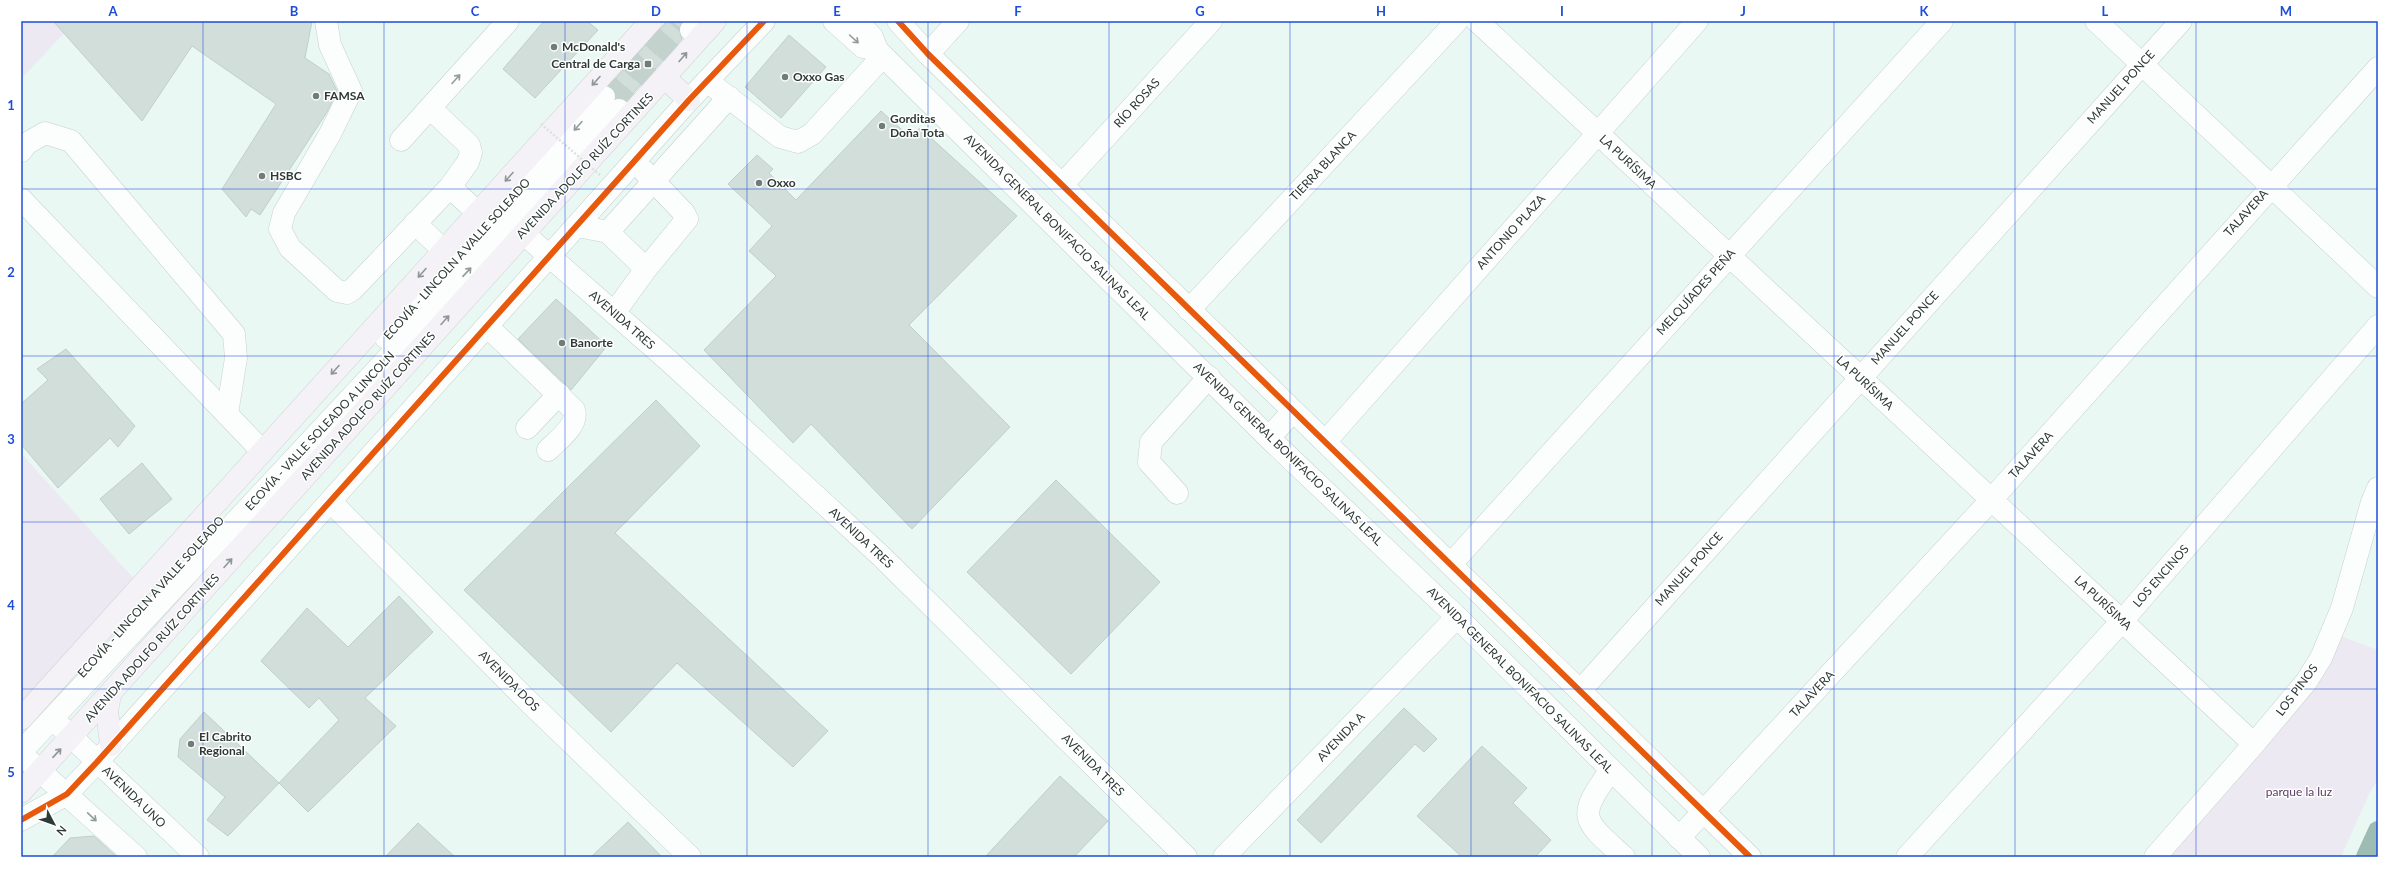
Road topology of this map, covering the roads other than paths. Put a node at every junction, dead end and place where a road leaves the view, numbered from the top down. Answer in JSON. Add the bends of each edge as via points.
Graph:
{"nodes":[{"id":1,"x":326,"y":21,"type":"edge"},
{"id":2,"x":508,"y":21,"type":"edge"},
{"id":3,"x":651,"y":21,"type":"edge"},
{"id":4,"x":715,"y":21,"type":"edge"},
{"id":5,"x":764,"y":21,"type":"edge"},
{"id":6,"x":834,"y":21,"type":"edge"},
{"id":7,"x":857,"y":21,"type":"edge"},
{"id":8,"x":898,"y":21,"type":"edge"},
{"id":9,"x":958,"y":21,"type":"edge"},
{"id":10,"x":1211,"y":21,"type":"edge"},
{"id":11,"x":1457,"y":21,"type":"edge"},
{"id":12,"x":1477,"y":21,"type":"edge"},
{"id":13,"x":1697,"y":21,"type":"edge"},
{"id":14,"x":1942,"y":21,"type":"edge"},
{"id":15,"x":2096,"y":21,"type":"edge"},
{"id":16,"x":2181,"y":21,"type":"edge"},
{"id":17,"x":880,"y":53,"type":"junction"},
{"id":18,"x":928,"y":54,"type":"junction"},
{"id":19,"x":2142,"y":64,"type":"junction"},
{"id":20,"x":2378,"y":68,"type":"edge"},
{"id":21,"x":665,"y":78,"type":"junction"},
{"id":22,"x":708,"y":81,"type":"junction"},
{"id":23,"x":729,"y":97,"type":"junction"},
{"id":24,"x":689,"y":100,"type":"junction"},
{"id":25,"x":611,"y":104,"type":"tunnel mouth"},
{"id":26,"x":430,"y":108,"type":"junction"},
{"id":27,"x":1000,"y":124,"type":"junction"},
{"id":28,"x":1597,"y":134,"type":"junction"},
{"id":29,"x":401,"y":140,"type":"dead end"},
{"id":30,"x":21,"y":151,"type":"edge"},
{"id":31,"x":635,"y":162,"type":"junction"},
{"id":32,"x":654,"y":181,"type":"junction"},
{"id":33,"x":1062,"y":185,"type":"junction"},
{"id":34,"x":2271,"y":185,"type":"junction"},
{"id":35,"x":450,"y":186,"type":"junction"},
{"id":36,"x":1018,"y":188,"type":"junction"},
{"id":37,"x":21,"y":199,"type":"edge"},
{"id":38,"x":477,"y":212,"type":"junction"},
{"id":39,"x":415,"y":223,"type":"junction"},
{"id":40,"x":578,"y":226,"type":"junction"},
{"id":41,"x":608,"y":232,"type":"junction"},
{"id":42,"x":523,"y":233,"type":"junction"},
{"id":43,"x":443,"y":250,"type":"junction"},
{"id":44,"x":1729,"y":256,"type":"junction"},
{"id":45,"x":550,"y":257,"type":"junction"},
{"id":46,"x":646,"y":269,"type":"junction"},
{"id":47,"x":2378,"y":286,"type":"edge"},
{"id":48,"x":1189,"y":310,"type":"junction"},
{"id":49,"x":614,"y":313,"type":"junction"},
{"id":50,"x":2378,"y":326,"type":"edge"},
{"id":51,"x":488,"y":327,"type":"junction"},
{"id":52,"x":1209,"y":377,"type":"junction"},
{"id":53,"x":1860,"y":379,"type":"junction"},
{"id":54,"x":559,"y":394,"type":"junction"},
{"id":55,"x":1294,"y":411,"type":"junction"},
{"id":56,"x":227,"y":414,"type":"junction"},
{"id":57,"x":527,"y":428,"type":"dead end"},
{"id":58,"x":1269,"y":438,"type":"junction"},
{"id":59,"x":1325,"y":442,"type":"junction"},
{"id":60,"x":548,"y":450,"type":"dead end"},
{"id":61,"x":262,"y":452,"type":"junction"},
{"id":62,"x":2378,"y":488,"type":"edge"},
{"id":63,"x":1177,"y":493,"type":"dead end"},
{"id":64,"x":1992,"y":499,"type":"junction"},
{"id":65,"x":331,"y":502,"type":"junction"},
{"id":66,"x":1452,"y":564,"type":"junction"},
{"id":67,"x":1457,"y":617,"type":"junction"},
{"id":68,"x":2122,"y":621,"type":"junction"},
{"id":69,"x":1581,"y":690,"type":"junction"},
{"id":70,"x":110,"y":695,"type":"junction"},
{"id":71,"x":46,"y":710,"type":"junction"},
{"id":72,"x":21,"y":719,"type":"edge"},
{"id":73,"x":72,"y":737,"type":"junction"},
{"id":74,"x":21,"y":741,"type":"edge"},
{"id":75,"x":2254,"y":744,"type":"junction"},
{"id":76,"x":21,"y":753,"type":"edge"},
{"id":77,"x":104,"y":754,"type":"junction"},
{"id":78,"x":1611,"y":770,"type":"junction"},
{"id":79,"x":40,"y":771,"type":"junction"},
{"id":80,"x":21,"y":792,"type":"edge"},
{"id":81,"x":67,"y":794,"type":"junction"},
{"id":82,"x":1704,"y":811,"type":"junction"},
{"id":83,"x":21,"y":820,"type":"edge"},
{"id":84,"x":1679,"y":838,"type":"junction"},
{"id":85,"x":136,"y":857,"type":"edge"},
{"id":86,"x":198,"y":857,"type":"edge"},
{"id":87,"x":690,"y":857,"type":"edge"},
{"id":88,"x":1186,"y":857,"type":"edge"},
{"id":89,"x":1224,"y":857,"type":"edge"},
{"id":90,"x":1624,"y":857,"type":"edge"},
{"id":91,"x":1699,"y":857,"type":"edge"},
{"id":92,"x":1750,"y":857,"type":"edge"},
{"id":93,"x":1907,"y":857,"type":"edge"},
{"id":94,"x":2155,"y":857,"type":"edge"}],
"edges":[{"from":1,"to":39,"type":"street","via":[[330,45],[351,91],[330,134],[284,213],[280,229],[290,248],[328,285],[337,291],[347,293]]},
{"from":26,"to":2,"type":"street","one_way":true},
{"from":3,"to":38,"type":"main road","one_way":true},
{"from":21,"to":4,"type":"main road","name":"AVENIDA ADOLFO RUÍZ CORTINES","one_way":true},
{"from":5,"to":22,"type":"street"},
{"from":6,"to":17,"type":"street","name":"AVENIDA GENERAL BONIFACIO SALINAS LEAL","one_way":true,"via":[[863,47]]},
{"from":7,"to":17,"type":"street","name":"AVENIDA GENERAL BONIFACIO SALINAS LEAL","via":[[872,37]]},
{"from":8,"to":18,"type":"street"},
{"from":9,"to":18,"type":"street"},
{"from":10,"to":33,"type":"street","name":"RÍO ROSAS"},
{"from":11,"to":48,"type":"street","name":"TIERRA BLANCA"},
{"from":12,"to":28,"type":"street","name":"LA PURÍSIMA"},
{"from":13,"to":28,"type":"street","name":"ANTONIO PLAZA"},
{"from":14,"to":44,"type":"street","name":"MELQUÍADES PEÑA"},
{"from":15,"to":19,"type":"street"},
{"from":16,"to":19,"type":"street","name":"MANUEL PONCE"},
{"from":17,"to":23,"type":"street","via":[[812,134],[798,142],[780,137]]},
{"from":17,"to":36,"type":"street","name":"AVENIDA GENERAL BONIFACIO SALINAS LEAL"},
{"from":18,"to":27,"type":"street"},
{"from":19,"to":34,"type":"street"},
{"from":19,"to":53,"type":"street","name":"MANUEL PONCE"},
{"from":20,"to":34,"type":"street","name":"TALAVERA"},
{"from":21,"to":24,"type":"main road"},
{"from":21,"to":42,"type":"main road","name":"AVENIDA ADOLFO RUÍZ CORTINES"},
{"from":22,"to":23,"type":"street"},
{"from":22,"to":24,"type":"street"},
{"from":23,"to":32,"type":"street"},
{"from":24,"to":31,"type":"street"},
{"from":25,"to":71,"type":"street","name":"ECOVÍA - VALLE SOLEADO A LINCOLN"},
{"from":26,"to":29,"type":"street"},
{"from":26,"to":35,"type":"street","via":[[469,145],[471,153],[468,162]]},
{"from":27,"to":33,"type":"street"},
{"from":27,"to":36,"type":"street"},
{"from":28,"to":44,"type":"street","name":"LA PURÍSIMA"},
{"from":28,"to":59,"type":"street","name":"ANTONIO PLAZA"},
{"from":30,"to":56,"type":"street","via":[[26,144],[45,133],[71,141],[234,334],[236,358]]},
{"from":31,"to":32,"type":"street"},
{"from":31,"to":40,"type":"street"},
{"from":32,"to":41,"type":"street"},
{"from":32,"to":46,"type":"street","via":[[687,219]]},
{"from":33,"to":48,"type":"street"},
{"from":34,"to":47,"type":"street"},
{"from":34,"to":64,"type":"street","name":"TALAVERA"},
{"from":35,"to":38,"type":"street"},
{"from":35,"to":39,"type":"street"},
{"from":36,"to":52,"type":"street","name":"AVENIDA GENERAL BONIFACIO SALINAS LEAL"},
{"from":37,"to":56,"type":"street"},
{"from":38,"to":43,"type":"main road"},
{"from":39,"to":43,"type":"street"},
{"from":40,"to":41,"type":"street"},
{"from":40,"to":45,"type":"street"},
{"from":41,"to":46,"type":"street"},
{"from":42,"to":45,"type":"street","name":"AVENIDA TRES"},
{"from":70,"to":42,"type":"main road","name":"AVENIDA ADOLFO RUÍZ CORTINES","one_way":true},
{"from":43,"to":61,"type":"main road","one_way":true},
{"from":44,"to":53,"type":"street","name":"LA PURÍSIMA"},
{"from":44,"to":66,"type":"street","name":"MELQUÍADES PEÑA"},
{"from":45,"to":49,"type":"street","name":"AVENIDA TRES"},
{"from":45,"to":51,"type":"street"},
{"from":46,"to":49,"type":"street"},
{"from":48,"to":55,"type":"street"},
{"from":49,"to":88,"type":"street","name":"AVENIDA TRES","via":[[881,556]]},
{"from":50,"to":68,"type":"street","name":"LOS ENCINOS"},
{"from":51,"to":54,"type":"street"},
{"from":51,"to":65,"type":"street"},
{"from":52,"to":58,"type":"street","name":"AVENIDA GENERAL BONIFACIO SALINAS LEAL"},
{"from":52,"to":63,"type":"street","via":[[1151,442],[1149,462]]},
{"from":53,"to":64,"type":"street","name":"LA PURÍSIMA"},
{"from":53,"to":69,"type":"street","name":"MANUEL PONCE"},
{"from":54,"to":57,"type":"street"},
{"from":54,"to":60,"type":"street","via":[[570,404],[576,416],[573,423]]},
{"from":55,"to":58,"type":"street"},
{"from":55,"to":59,"type":"street"},
{"from":56,"to":61,"type":"street"},
{"from":58,"to":67,"type":"street","name":"AVENIDA GENERAL BONIFACIO SALINAS LEAL"},
{"from":59,"to":66,"type":"street"},
{"from":61,"to":71,"type":"main road"},
{"from":62,"to":75,"type":"street","name":"LOS PINOS","via":[[2342,608],[2321,658],[2306,682]]},
{"from":64,"to":68,"type":"street","name":"LA PURÍSIMA"},
{"from":64,"to":82,"type":"street","name":"TALAVERA"},
{"from":65,"to":77,"type":"street"},
{"from":65,"to":87,"type":"street","name":"AVENIDA DOS","via":[[527,700]]},
{"from":66,"to":69,"type":"street"},
{"from":67,"to":78,"type":"street","name":"AVENIDA GENERAL BONIFACIO SALINAS LEAL"},
{"from":67,"to":89,"type":"street","name":"AVENIDA A"},
{"from":68,"to":75,"type":"street","name":"LA PURÍSIMA"},
{"from":68,"to":93,"type":"street","name":"LOS ENCINOS"},
{"from":69,"to":82,"type":"street"},
{"from":70,"to":73,"type":"main road","name":"AVENIDA ADOLFO RUÍZ CORTINES"},
{"from":70,"to":77,"type":"main road"},
{"from":71,"to":72,"type":"main road"},
{"from":71,"to":73,"type":"street","name":"AVENIDA UNO"},
{"from":71,"to":74,"type":"street"},
{"from":71,"to":76,"type":"street","name":"ECOVÍA - VALLE SOLEADO A LINCOLN"},
{"from":73,"to":77,"type":"street","name":"AVENIDA UNO"},
{"from":79,"to":73,"type":"main road","name":"AVENIDA ADOLFO RUÍZ CORTINES","one_way":true},
{"from":75,"to":94,"type":"street","name":"LOS PINOS"},
{"from":76,"to":79,"type":"street"},
{"from":77,"to":81,"type":"street"},
{"from":77,"to":86,"type":"street","name":"AVENIDA UNO"},
{"from":78,"to":84,"type":"street","name":"AVENIDA GENERAL BONIFACIO SALINAS LEAL"},
{"from":78,"to":90,"type":"street","via":[[1592,797],[1587,818],[1594,830]]},
{"from":79,"to":80,"type":"main road","name":"AVENIDA ADOLFO RUÍZ CORTINES"},
{"from":79,"to":81,"type":"street"},
{"from":81,"to":83,"type":"street"},
{"from":81,"to":85,"type":"street","one_way":true},
{"from":82,"to":84,"type":"street","name":"TALAVERA"},
{"from":82,"to":92,"type":"street"},
{"from":84,"to":91,"type":"street","name":"AVENIDA GENERAL BONIFACIO SALINAS LEAL"}]}
